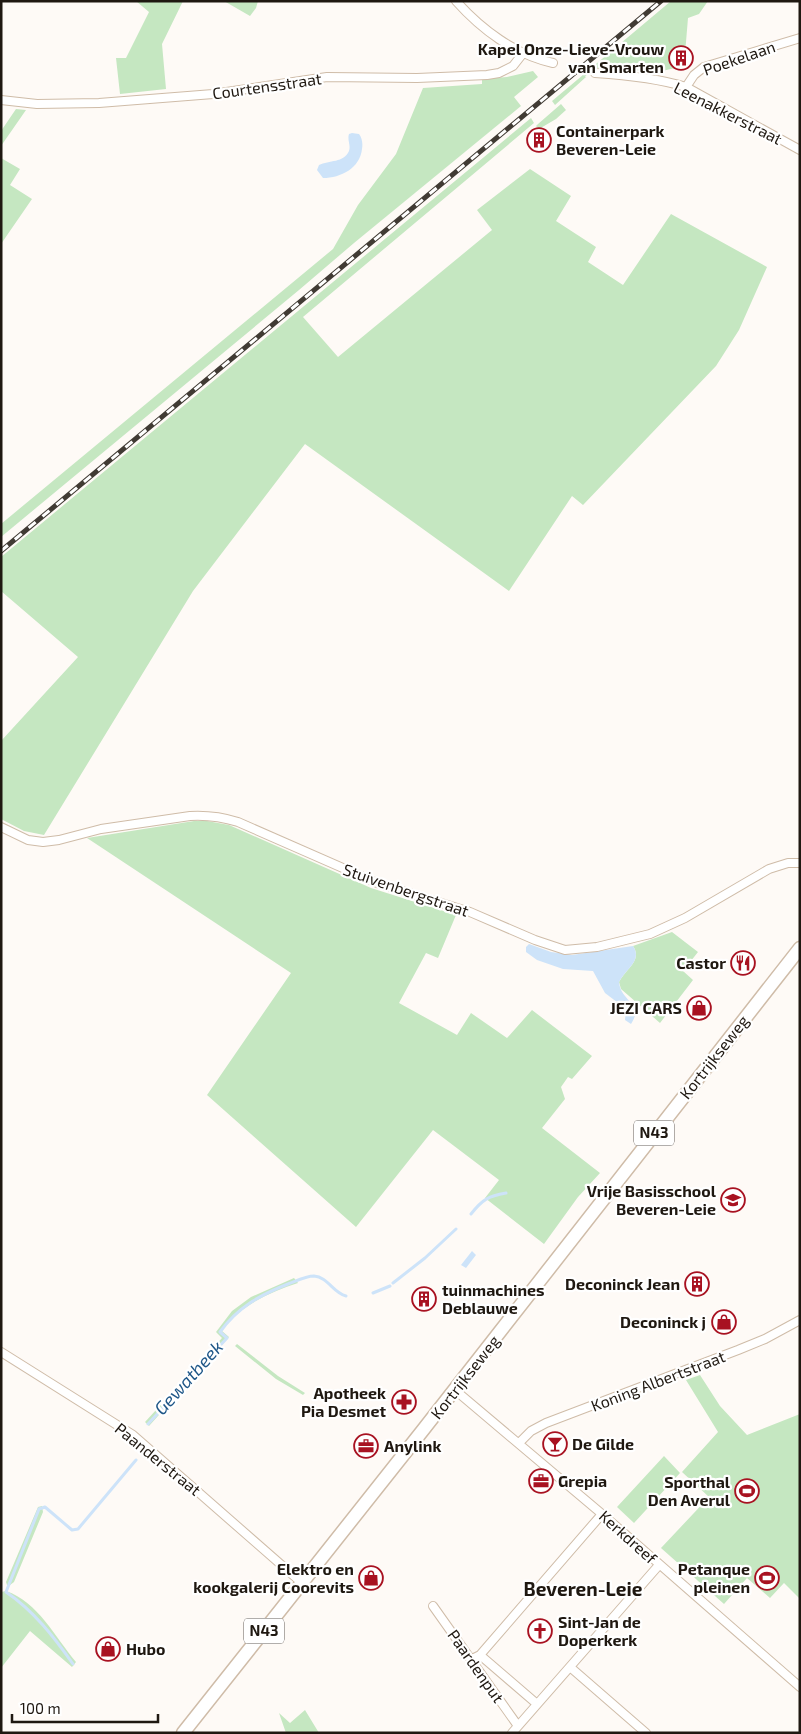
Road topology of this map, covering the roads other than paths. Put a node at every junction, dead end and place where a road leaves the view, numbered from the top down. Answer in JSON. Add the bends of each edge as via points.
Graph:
{"nodes":[{"id":1,"x":456,"y":1,"type":"edge"},
{"id":2,"x":800,"y":38,"type":"edge"},
{"id":3,"x":524,"y":52,"type":"junction"},
{"id":4,"x":553,"y":63,"type":"dead end"},
{"id":5,"x":595,"y":73,"type":"dead end"},
{"id":6,"x":686,"y":87,"type":"junction"},
{"id":7,"x":1,"y":100,"type":"edge"},
{"id":8,"x":800,"y":150,"type":"edge"},
{"id":9,"x":1,"y":827,"type":"edge"},
{"id":10,"x":800,"y":863,"type":"edge"},
{"id":11,"x":800,"y":948,"type":"edge"},
{"id":12,"x":800,"y":1320,"type":"edge"},
{"id":13,"x":1,"y":1352,"type":"edge"},
{"id":14,"x":455,"y":1390,"type":"junction"},
{"id":15,"x":519,"y":1443,"type":"junction"},
{"id":16,"x":602,"y":1514,"type":"junction"},
{"id":17,"x":659,"y":1565,"type":"junction"},
{"id":18,"x":302,"y":1583,"type":"junction"},
{"id":19,"x":433,"y":1606,"type":"dead end"},
{"id":20,"x":480,"y":1655,"type":"junction"},
{"id":21,"x":472,"y":1659,"type":"junction"},
{"id":22,"x":570,"y":1667,"type":"junction"},
{"id":23,"x":800,"y":1687,"type":"edge"},
{"id":24,"x":537,"y":1704,"type":"junction"},
{"id":25,"x":518,"y":1726,"type":"junction"},
{"id":26,"x":183,"y":1733,"type":"edge"},
{"id":27,"x":512,"y":1733,"type":"edge"},
{"id":28,"x":646,"y":1733,"type":"edge"}],
"edges":[{"from":1,"to":3,"type":"street","via":[[477,23]]},
{"from":2,"to":6,"type":"street","name":"Poekelaan","via":[[704,67]]},
{"from":3,"to":4,"type":"street"},
{"from":3,"to":7,"type":"street","name":"Courtensstraat","via":[[513,66],[486,76],[327,78],[213,94],[99,103],[37,104]]},
{"from":5,"to":6,"type":"street","name":"Leenakkerstraat","via":[[652,79]]},
{"from":6,"to":8,"type":"street","name":"Leenakkerstraat"},
{"from":9,"to":10,"type":"street","name":"Stuivenbergstraat","via":[[28,840],[43,842],[101,829],[190,816],[228,819],[377,883],[470,912],[550,946],[573,950],[662,930],[764,872]]},
{"from":11,"to":14,"type":"main road","name":"Kortrijkseweg","number":"N43"},
{"from":12,"to":15,"type":"street","name":"Koning Albertstraat","via":[[738,1350],[546,1423]]},
{"from":13,"to":18,"type":"street","name":"Paanderstraat","via":[[133,1435]]},
{"from":14,"to":15,"type":"street","name":"Kerkdreef"},
{"from":14,"to":18,"type":"main road","name":"Kortrijkseweg","number":"N43"},
{"from":15,"to":16,"type":"street","name":"Kerkdreef"},
{"from":16,"to":17,"type":"street","name":"Kerkdreef"},
{"from":16,"to":20,"type":"street"},
{"from":17,"to":22,"type":"street"},
{"from":17,"to":23,"type":"street","name":"Kerkdreef"},
{"from":18,"to":26,"type":"main road","name":"Kortrijkseweg","number":"N43"},
{"from":19,"to":21,"type":"street","name":"Paardenput"},
{"from":20,"to":21,"type":"street"},
{"from":20,"to":24,"type":"street"},
{"from":21,"to":25,"type":"street","name":"Paardenput"},
{"from":22,"to":24,"type":"street"},
{"from":22,"to":28,"type":"street"},
{"from":24,"to":25,"type":"street"},
{"from":25,"to":27,"type":"street"}]}
